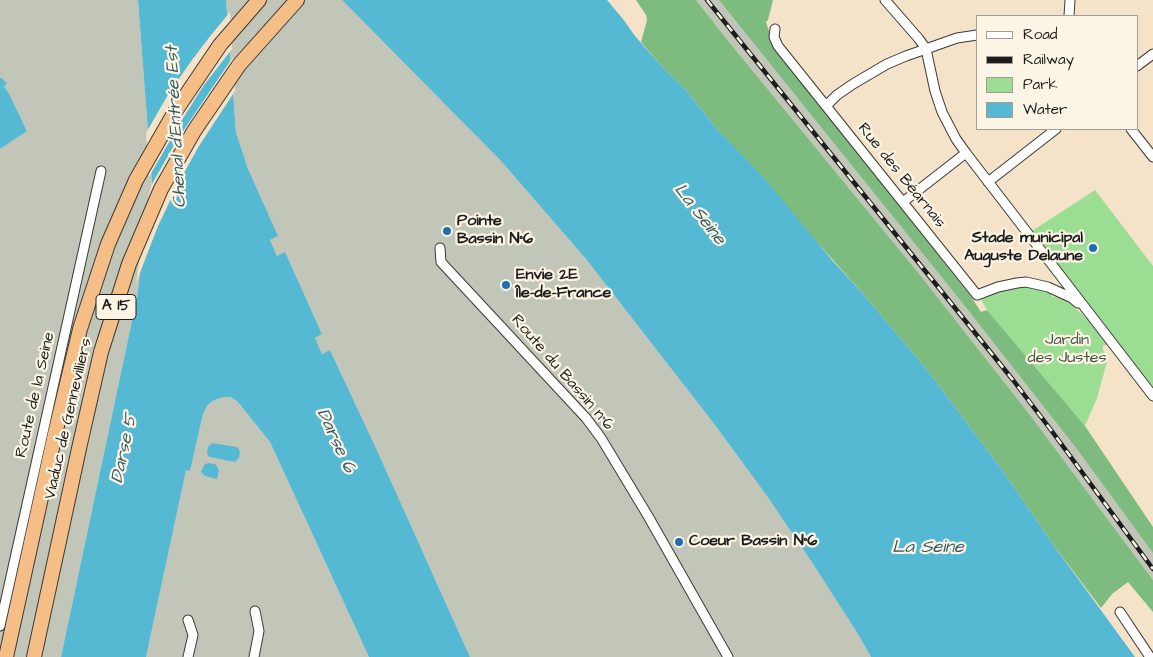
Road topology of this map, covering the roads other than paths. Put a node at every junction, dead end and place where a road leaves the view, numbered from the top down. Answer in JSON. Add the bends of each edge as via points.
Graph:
{"nodes":[{"id":1,"x":259,"y":0,"type":"edge"},
{"id":2,"x":297,"y":0,"type":"edge"},
{"id":3,"x":885,"y":0,"type":"edge"},
{"id":4,"x":1070,"y":0,"type":"edge"},
{"id":5,"x":1069,"y":15,"type":"edge"},
{"id":6,"x":775,"y":29,"type":"dead end"},
{"id":7,"x":976,"y":36,"type":"edge"},
{"id":8,"x":926,"y":50,"type":"junction"},
{"id":9,"x":1153,"y":54,"type":"edge"},
{"id":10,"x":1138,"y":65,"type":"edge"},
{"id":11,"x":826,"y":106,"type":"junction"},
{"id":12,"x":1055,"y":130,"type":"edge"},
{"id":13,"x":1132,"y":130,"type":"edge"},
{"id":14,"x":966,"y":153,"type":"junction"},
{"id":15,"x":1153,"y":158,"type":"edge"},
{"id":16,"x":101,"y":171,"type":"dead end"},
{"id":17,"x":988,"y":182,"type":"junction"},
{"id":18,"x":903,"y":202,"type":"junction"},
{"id":19,"x":440,"y":248,"type":"dead end"},
{"id":20,"x":1084,"y":308,"type":"junction"},
{"id":21,"x":1153,"y":396,"type":"edge"},
{"id":22,"x":256,"y":611,"type":"dead end"},
{"id":23,"x":1120,"y":612,"type":"dead end"},
{"id":24,"x":188,"y":620,"type":"dead end"},
{"id":25,"x":0,"y":626,"type":"edge"},
{"id":26,"x":6,"y":657,"type":"edge"},
{"id":27,"x":34,"y":657,"type":"edge"},
{"id":28,"x":188,"y":657,"type":"edge"},
{"id":29,"x":254,"y":657,"type":"edge"},
{"id":30,"x":728,"y":657,"type":"edge"},
{"id":31,"x":1150,"y":657,"type":"edge"}],
"edges":[{"from":1,"to":26,"type":"highway","name":"Viaduc de Gennevilliers","number":"A 15","via":[[220,46],[176,110],[136,180],[108,244],[78,338]]},
{"from":2,"to":27,"type":"highway","name":"Viaduc de Gennevilliers","number":"A 15","via":[[239,65],[194,130],[161,189],[129,264],[101,352]]},
{"from":3,"to":8,"type":"street"},
{"from":4,"to":5,"type":"street"},
{"from":6,"to":11,"type":"street","name":"Rue des Béarnais","via":[[774,38],[778,46]]},
{"from":7,"to":8,"type":"street","via":[[957,38]]},
{"from":8,"to":11,"type":"street","via":[[869,74]]},
{"from":8,"to":14,"type":"street","via":[[942,112]]},
{"from":9,"to":10,"type":"street"},
{"from":11,"to":18,"type":"street","name":"Rue des Béarnais"},
{"from":12,"to":17,"type":"street"},
{"from":13,"to":15,"type":"street"},
{"from":14,"to":17,"type":"street"},
{"from":14,"to":18,"type":"street"},
{"from":16,"to":25,"type":"street","name":"Route de la Seine"},
{"from":17,"to":20,"type":"street"},
{"from":18,"to":20,"type":"street","name":"Rue des Béarnais","via":[[976,295],[1026,282],[1060,292]]},
{"from":19,"to":30,"type":"street","name":"Route du Bassin n°6","via":[[441,262],[574,404],[601,438]]},
{"from":20,"to":21,"type":"street"},
{"from":22,"to":29,"type":"street","via":[[259,631]]},
{"from":23,"to":31,"type":"street"},
{"from":24,"to":28,"type":"street","via":[[193,635]]}]}
